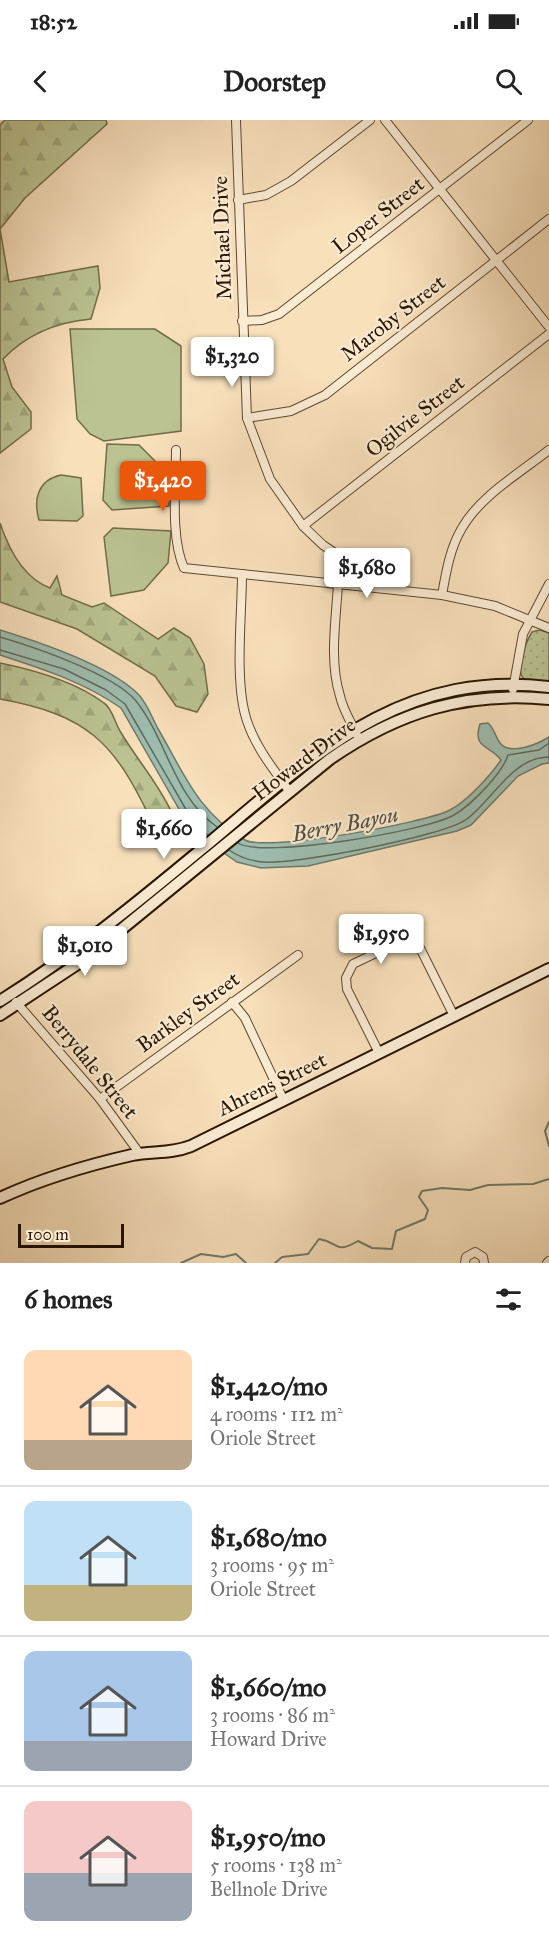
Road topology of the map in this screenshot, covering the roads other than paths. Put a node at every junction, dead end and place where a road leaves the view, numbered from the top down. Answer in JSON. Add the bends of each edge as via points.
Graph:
{"nodes":[{"id":1,"x":237,"y":120,"type":"edge"},
{"id":2,"x":370,"y":120,"type":"edge"},
{"id":3,"x":385,"y":120,"type":"edge"},
{"id":4,"x":528,"y":120,"type":"edge"},
{"id":5,"x":441,"y":189,"type":"junction"},
{"id":6,"x":238,"y":200,"type":"junction"},
{"id":7,"x":549,"y":219,"type":"edge"},
{"id":8,"x":496,"y":260,"type":"junction"},
{"id":9,"x":242,"y":321,"type":"junction"},
{"id":10,"x":549,"y":327,"type":"edge"},
{"id":11,"x":549,"y":334,"type":"edge"},
{"id":12,"x":247,"y":418,"type":"junction"},
{"id":13,"x":176,"y":450,"type":"dead end"},
{"id":14,"x":549,"y":450,"type":"edge"},
{"id":15,"x":303,"y":526,"type":"junction"},
{"id":16,"x":242,"y":574,"type":"junction"},
{"id":17,"x":338,"y":584,"type":"junction"},
{"id":18,"x":549,"y":584,"type":"edge"},
{"id":19,"x":385,"y":587,"type":"junction"},
{"id":20,"x":442,"y":595,"type":"junction"},
{"id":21,"x":529,"y":621,"type":"junction"},
{"id":22,"x":549,"y":628,"type":"edge"},
{"id":23,"x":514,"y":685,"type":"junction"},
{"id":24,"x":549,"y":687,"type":"edge"},
{"id":25,"x":433,"y":695,"type":"junction"},
{"id":26,"x":512,"y":698,"type":"junction"},
{"id":27,"x":549,"y":699,"type":"edge"},
{"id":28,"x":436,"y":706,"type":"junction"},
{"id":29,"x":354,"y":728,"type":"junction"},
{"id":30,"x":359,"y":739,"type":"junction"},
{"id":31,"x":283,"y":782,"type":"junction"},
{"id":32,"x":290,"y":792,"type":"junction"},
{"id":33,"x":151,"y":889,"type":"junction"},
{"id":34,"x":159,"y":898,"type":"junction"},
{"id":35,"x":77,"y":950,"type":"junction"},
{"id":36,"x":298,"y":955,"type":"dead end"},
{"id":37,"x":85,"y":959,"type":"junction"},
{"id":38,"x":549,"y":969,"type":"edge"},
{"id":39,"x":9,"y":1000,"type":"edge"},
{"id":40,"x":232,"y":1002,"type":"junction"},
{"id":41,"x":0,"y":1015,"type":"edge"},
{"id":42,"x":454,"y":1016,"type":"junction"},
{"id":43,"x":379,"y":1053,"type":"junction"},
{"id":44,"x":100,"y":1099,"type":"junction"},
{"id":45,"x":284,"y":1101,"type":"junction"},
{"id":46,"x":140,"y":1154,"type":"junction"},
{"id":47,"x":0,"y":1198,"type":"edge"},
{"id":48,"x":465,"y":1263,"type":"edge"},
{"id":49,"x":484,"y":1263,"type":"edge"}],
"edges":[{"from":1,"to":6,"type":"street","name":"Michael Drive"},
{"from":2,"to":6,"type":"street","via":[[291,181],[266,195]]},
{"from":3,"to":5,"type":"street"},
{"from":4,"to":5,"type":"street","name":"Loper Street"},
{"from":5,"to":8,"type":"street"},
{"from":5,"to":9,"type":"street","name":"Loper Street","via":[[279,314]]},
{"from":6,"to":9,"type":"street","name":"Michael Drive"},
{"from":7,"to":8,"type":"street","name":"Maroby Street"},
{"from":8,"to":10,"type":"street"},
{"from":8,"to":12,"type":"street","name":"Maroby Street","via":[[325,395],[291,411]]},
{"from":9,"to":12,"type":"street","name":"Michael Drive"},
{"from":11,"to":15,"type":"street","name":"Ogilvie Street"},
{"from":12,"to":15,"type":"street","name":"Michael Drive","via":[[270,478]]},
{"from":13,"to":16,"type":"street","via":[[176,522],[184,568]]},
{"from":14,"to":20,"type":"street","via":[[483,501],[462,527],[447,565]]},
{"from":15,"to":19,"type":"street","name":"Michael Drive","via":[[323,545]]},
{"from":16,"to":17,"type":"street"},
{"from":16,"to":31,"type":"street","via":[[242,699],[247,721],[265,759]]},
{"from":17,"to":19,"type":"street"},
{"from":17,"to":29,"type":"street","via":[[337,684]]},
{"from":18,"to":21,"type":"street"},
{"from":19,"to":20,"type":"street"},
{"from":20,"to":21,"type":"street","via":[[495,606]]},
{"from":21,"to":22,"type":"street"},
{"from":21,"to":23,"type":"street","via":[[519,649]]},
{"from":23,"to":24,"type":"main road","name":"Howard Drive"},
{"from":23,"to":25,"type":"main road","name":"Howard Drive"},
{"from":23,"to":26,"type":"street"},
{"from":25,"to":28,"type":"main road"},
{"from":25,"to":29,"type":"main road","name":"Howard Drive"},
{"from":26,"to":27,"type":"main road","name":"Howard Drive"},
{"from":26,"to":28,"type":"main road","name":"Howard Drive","via":[[464,700]]},
{"from":28,"to":30,"type":"main road","name":"Howard Drive"},
{"from":29,"to":30,"type":"street"},
{"from":29,"to":31,"type":"main road","name":"Howard Drive"},
{"from":30,"to":32,"type":"main road","name":"Howard Drive"},
{"from":31,"to":32,"type":"street"},
{"from":31,"to":33,"type":"main road","name":"Howard Drive"},
{"from":32,"to":34,"type":"main road","name":"Howard Drive"},
{"from":33,"to":34,"type":"main road"},
{"from":33,"to":35,"type":"main road","name":"Howard Drive"},
{"from":34,"to":37,"type":"main road","name":"Howard Drive"},
{"from":35,"to":37,"type":"main road"},
{"from":35,"to":39,"type":"main road","name":"Howard Drive"},
{"from":36,"to":40,"type":"street","name":"Barkley Street"},
{"from":37,"to":39,"type":"main road","name":"Howard Drive"},
{"from":38,"to":42,"type":"main road","name":"Ahrens Street"},
{"from":39,"to":41,"type":"main road","name":"Howard Drive"},
{"from":39,"to":44,"type":"street","name":"Berrydale Street"},
{"from":40,"to":44,"type":"street","name":"Barkley Street"},
{"from":40,"to":45,"type":"street","via":[[245,1018]]},
{"from":42,"to":43,"type":"main road","name":"Ahrens Street"},
{"from":42,"to":43,"type":"street","via":[[420,948],[399,942],[353,964],[346,978],[347,989]]},
{"from":43,"to":45,"type":"main road","name":"Ahrens Street"},
{"from":44,"to":46,"type":"street","name":"Berrydale Street"},
{"from":45,"to":46,"type":"main road","name":"Ahrens Street","via":[[178,1151]]},
{"from":46,"to":47,"type":"main road","name":"Ahrens Street","via":[[24,1187]]},
{"from":48,"to":49,"type":"street","via":[[466,1257],[475,1252],[483,1257]]}]}
